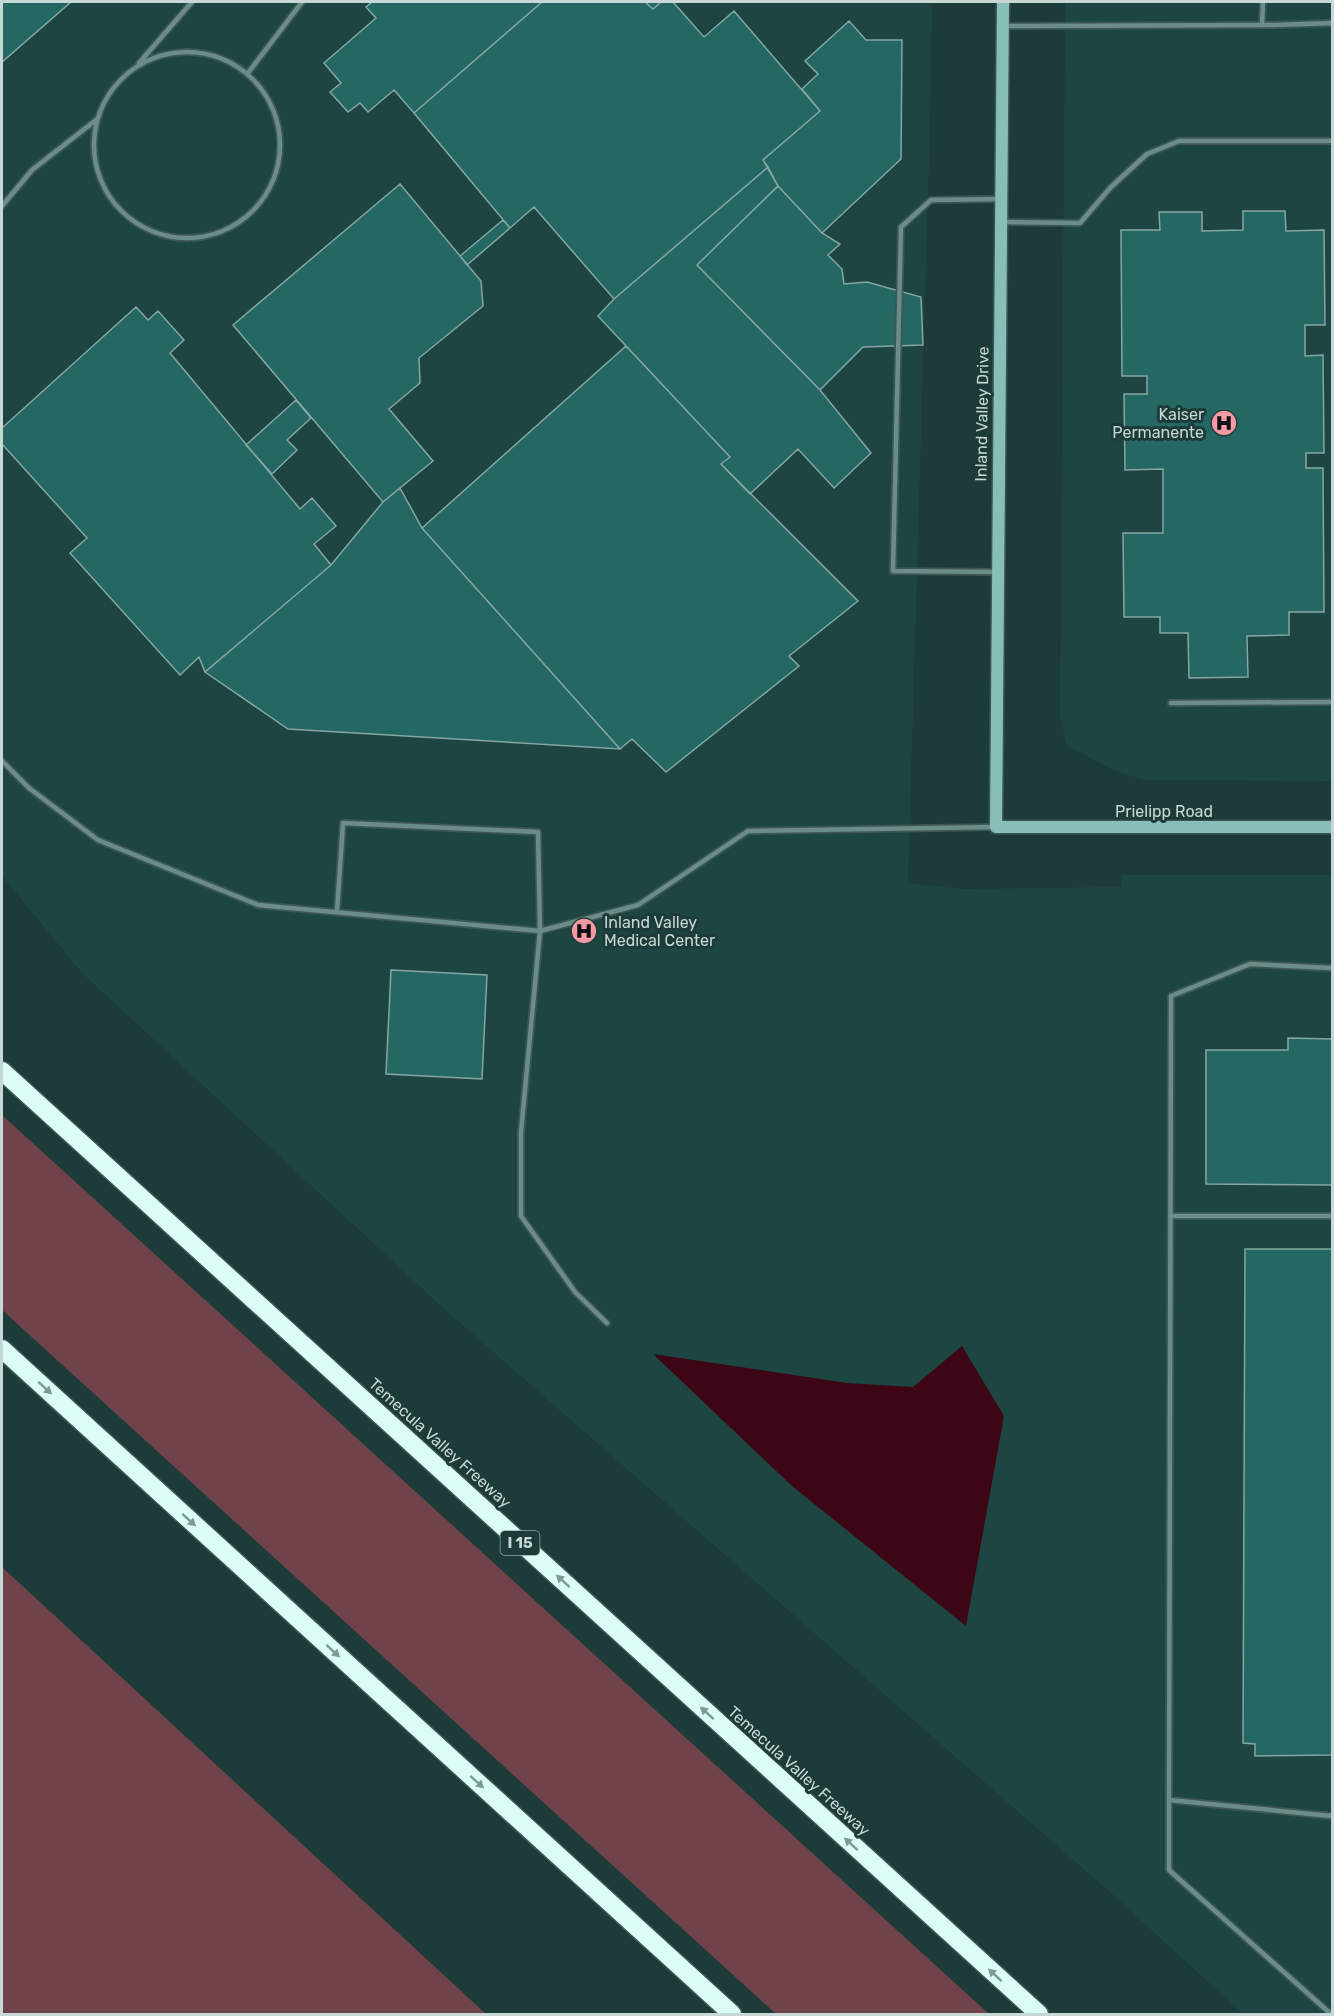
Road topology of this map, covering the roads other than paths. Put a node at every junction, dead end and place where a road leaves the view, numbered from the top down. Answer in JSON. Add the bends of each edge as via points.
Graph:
{"nodes":[{"id":1,"x":192,"y":2,"type":"edge"},
{"id":2,"x":302,"y":2,"type":"edge"},
{"id":3,"x":1003,"y":2,"type":"edge"},
{"id":4,"x":1263,"y":2,"type":"edge"},
{"id":5,"x":1332,"y":23,"type":"edge"},
{"id":6,"x":1262,"y":25,"type":"junction"},
{"id":7,"x":1003,"y":26,"type":"junction"},
{"id":8,"x":136,"y":65,"type":"junction"},
{"id":9,"x":248,"y":73,"type":"junction"},
{"id":10,"x":96,"y":120,"type":"junction"},
{"id":11,"x":1332,"y":141,"type":"edge"},
{"id":12,"x":1001,"y":199,"type":"junction"},
{"id":13,"x":2,"y":206,"type":"edge"},
{"id":14,"x":1000,"y":222,"type":"junction"},
{"id":15,"x":997,"y":572,"type":"junction"},
{"id":16,"x":1332,"y":702,"type":"edge"},
{"id":17,"x":1172,"y":703,"type":"dead end"},
{"id":18,"x":2,"y":761,"type":"edge"},
{"id":19,"x":996,"y":827,"type":"junction"},
{"id":20,"x":1332,"y":827,"type":"edge"},
{"id":21,"x":337,"y":911,"type":"junction"},
{"id":22,"x":540,"y":931,"type":"junction"},
{"id":23,"x":1332,"y":968,"type":"edge"},
{"id":24,"x":2,"y":1071,"type":"edge"},
{"id":25,"x":1170,"y":1216,"type":"junction"},
{"id":26,"x":1332,"y":1216,"type":"edge"},
{"id":27,"x":607,"y":1323,"type":"dead end"},
{"id":28,"x":2,"y":1349,"type":"edge"},
{"id":29,"x":1169,"y":1800,"type":"junction"},
{"id":30,"x":1332,"y":1816,"type":"edge"},
{"id":31,"x":732,"y":2014,"type":"edge"},
{"id":32,"x":1039,"y":2014,"type":"edge"},
{"id":33,"x":1331,"y":2014,"type":"edge"}],
"edges":[{"from":1,"to":8,"type":"lane"},
{"from":2,"to":9,"type":"lane"},
{"from":3,"to":7,"type":"street","name":"Inland Valley Drive"},
{"from":4,"to":6,"type":"lane"},
{"from":5,"to":6,"type":"lane"},
{"from":6,"to":7,"type":"lane"},
{"from":7,"to":12,"type":"street","name":"Inland Valley Drive"},
{"from":8,"to":9,"type":"lane","via":[[164,54],[194,51],[223,58]]},
{"from":8,"to":10,"type":"lane","via":[[118,80]]},
{"from":9,"to":10,"type":"lane","via":[[268,97],[280,126],[281,156],[272,186],[254,211],[229,229],[200,238],[169,237],[140,226],[116,207],[100,180],[93,151]]},
{"from":10,"to":13,"type":"lane","via":[[32,170]]},
{"from":11,"to":14,"type":"lane","via":[[1179,141],[1147,153],[1080,223]]},
{"from":12,"to":14,"type":"street","name":"Inland Valley Drive"},
{"from":12,"to":15,"type":"lane","via":[[931,200],[902,227],[893,571]]},
{"from":14,"to":15,"type":"street","name":"Inland Valley Drive"},
{"from":15,"to":19,"type":"street","name":"Inland Valley Drive"},
{"from":16,"to":17,"type":"lane"},
{"from":18,"to":21,"type":"lane","via":[[29,788],[98,840],[258,905]]},
{"from":19,"to":20,"type":"street","name":"Prielipp Road"},
{"from":19,"to":22,"type":"lane","via":[[748,831],[638,905]]},
{"from":21,"to":22,"type":"lane"},
{"from":21,"to":22,"type":"lane","via":[[343,823],[538,832]]},
{"from":22,"to":27,"type":"lane","via":[[521,1132],[521,1216],[575,1292]]},
{"from":23,"to":25,"type":"lane","via":[[1250,964],[1171,996]]},
{"from":32,"to":24,"type":"highway","name":"Temecula Valley Freeway","number":"I 15","one_way":true},
{"from":25,"to":26,"type":"lane"},
{"from":25,"to":29,"type":"lane"},
{"from":28,"to":31,"type":"highway","one_way":true},
{"from":29,"to":30,"type":"lane"},
{"from":29,"to":33,"type":"lane","via":[[1169,1870]]}]}
